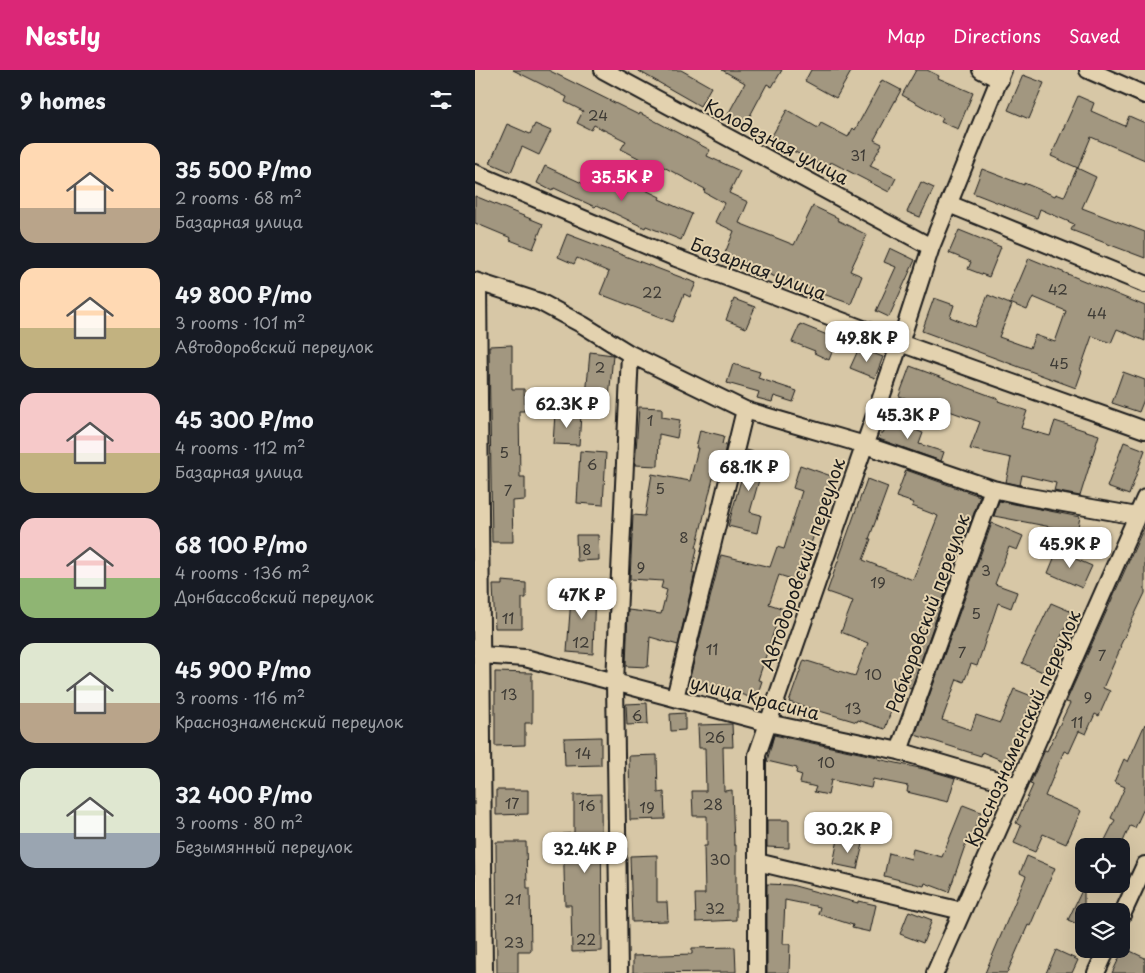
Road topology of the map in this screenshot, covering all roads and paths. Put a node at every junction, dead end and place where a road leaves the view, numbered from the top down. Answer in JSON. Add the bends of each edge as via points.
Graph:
{"nodes":[{"id":1,"x":603,"y":70,"type":"edge"},
{"id":2,"x":981,"y":70,"type":"edge"},
{"id":3,"x":1088,"y":70,"type":"edge"},
{"id":4,"x":1001,"y":75,"type":"edge"},
{"id":5,"x":1145,"y":95,"type":"edge"},
{"id":6,"x":475,"y":173,"type":"edge"},
{"id":7,"x":949,"y":204,"type":"junction"},
{"id":8,"x":931,"y":247,"type":"junction"},
{"id":9,"x":477,"y":281,"type":"edge"},
{"id":10,"x":1145,"y":284,"type":"edge"},
{"id":11,"x":900,"y":343,"type":"junction"},
{"id":12,"x":630,"y":354,"type":"junction"},
{"id":13,"x":745,"y":410,"type":"junction"},
{"id":14,"x":1145,"y":430,"type":"edge"},
{"id":15,"x":865,"y":445,"type":"junction"},
{"id":16,"x":993,"y":489,"type":"junction"},
{"id":17,"x":1145,"y":498,"type":"edge"},
{"id":18,"x":1137,"y":516,"type":"junction"},
{"id":19,"x":481,"y":655,"type":"junction"},
{"id":20,"x":615,"y":682,"type":"junction"},
{"id":21,"x":675,"y":698,"type":"junction"},
{"id":22,"x":767,"y":723,"type":"junction"},
{"id":23,"x":899,"y":751,"type":"junction"},
{"id":24,"x":1017,"y":786,"type":"junction"},
{"id":25,"x":757,"y":862,"type":"junction"},
{"id":26,"x":1145,"y":865,"type":"edge"},
{"id":27,"x":1128,"y":903,"type":"edge"},
{"id":28,"x":962,"y":911,"type":"junction"},
{"id":29,"x":1103,"y":958,"type":"edge"},
{"id":30,"x":484,"y":973,"type":"edge"},
{"id":31,"x":619,"y":973,"type":"edge"},
{"id":32,"x":757,"y":973,"type":"edge"},
{"id":33,"x":935,"y":973,"type":"edge"},
{"id":34,"x":1096,"y":973,"type":"edge"}],
"edges":[{"from":1,"to":8,"type":"street","name":"Колодезная улица"},
{"from":2,"to":4,"type":"street"},
{"from":3,"to":5,"type":"street"},
{"from":4,"to":7,"type":"street","name":"Автодоровский переулок"},
{"from":6,"to":11,"type":"street","name":"Базарная улица","via":[[675,258]]},
{"from":7,"to":8,"type":"street","name":"Автодоровский переулок"},
{"from":7,"to":10,"type":"street"},
{"from":8,"to":11,"type":"street","name":"Автодоровский переулок"},
{"from":9,"to":12,"type":"street","via":[[541,302]]},
{"from":9,"to":19,"type":"street"},
{"from":11,"to":14,"type":"street","name":"Базарная улица"},
{"from":11,"to":15,"type":"street","name":"Автодоровский переулок"},
{"from":12,"to":13,"type":"street"},
{"from":12,"to":20,"type":"street"},
{"from":13,"to":15,"type":"street"},
{"from":13,"to":21,"type":"street"},
{"from":15,"to":16,"type":"street"},
{"from":15,"to":22,"type":"street","name":"Автодоровский переулок"},
{"from":16,"to":18,"type":"street"},
{"from":16,"to":23,"type":"street","name":"Рабкоровский переулок"},
{"from":17,"to":18,"type":"street","name":"Краснознаменский переулок"},
{"from":18,"to":24,"type":"street","name":"Краснознаменский переулок"},
{"from":19,"to":20,"type":"street","name":"улица Красина","via":[[525,658]]},
{"from":19,"to":30,"type":"street"},
{"from":20,"to":21,"type":"street","name":"улица Красина"},
{"from":20,"to":31,"type":"street"},
{"from":21,"to":22,"type":"street","name":"улица Красина"},
{"from":22,"to":23,"type":"street","name":"улица Красина"},
{"from":22,"to":25,"type":"street","name":"Автодоровский переулок","via":[[757,755]]},
{"from":23,"to":24,"type":"street","name":"улица Красина"},
{"from":24,"to":28,"type":"street","name":"Краснознаменский переулок"},
{"from":25,"to":28,"type":"street"},
{"from":25,"to":32,"type":"street","name":"Автодоровский переулок"},
{"from":26,"to":27,"type":"street"},
{"from":28,"to":33,"type":"street","name":"Краснознаменский переулок"},
{"from":29,"to":34,"type":"street"}]}
